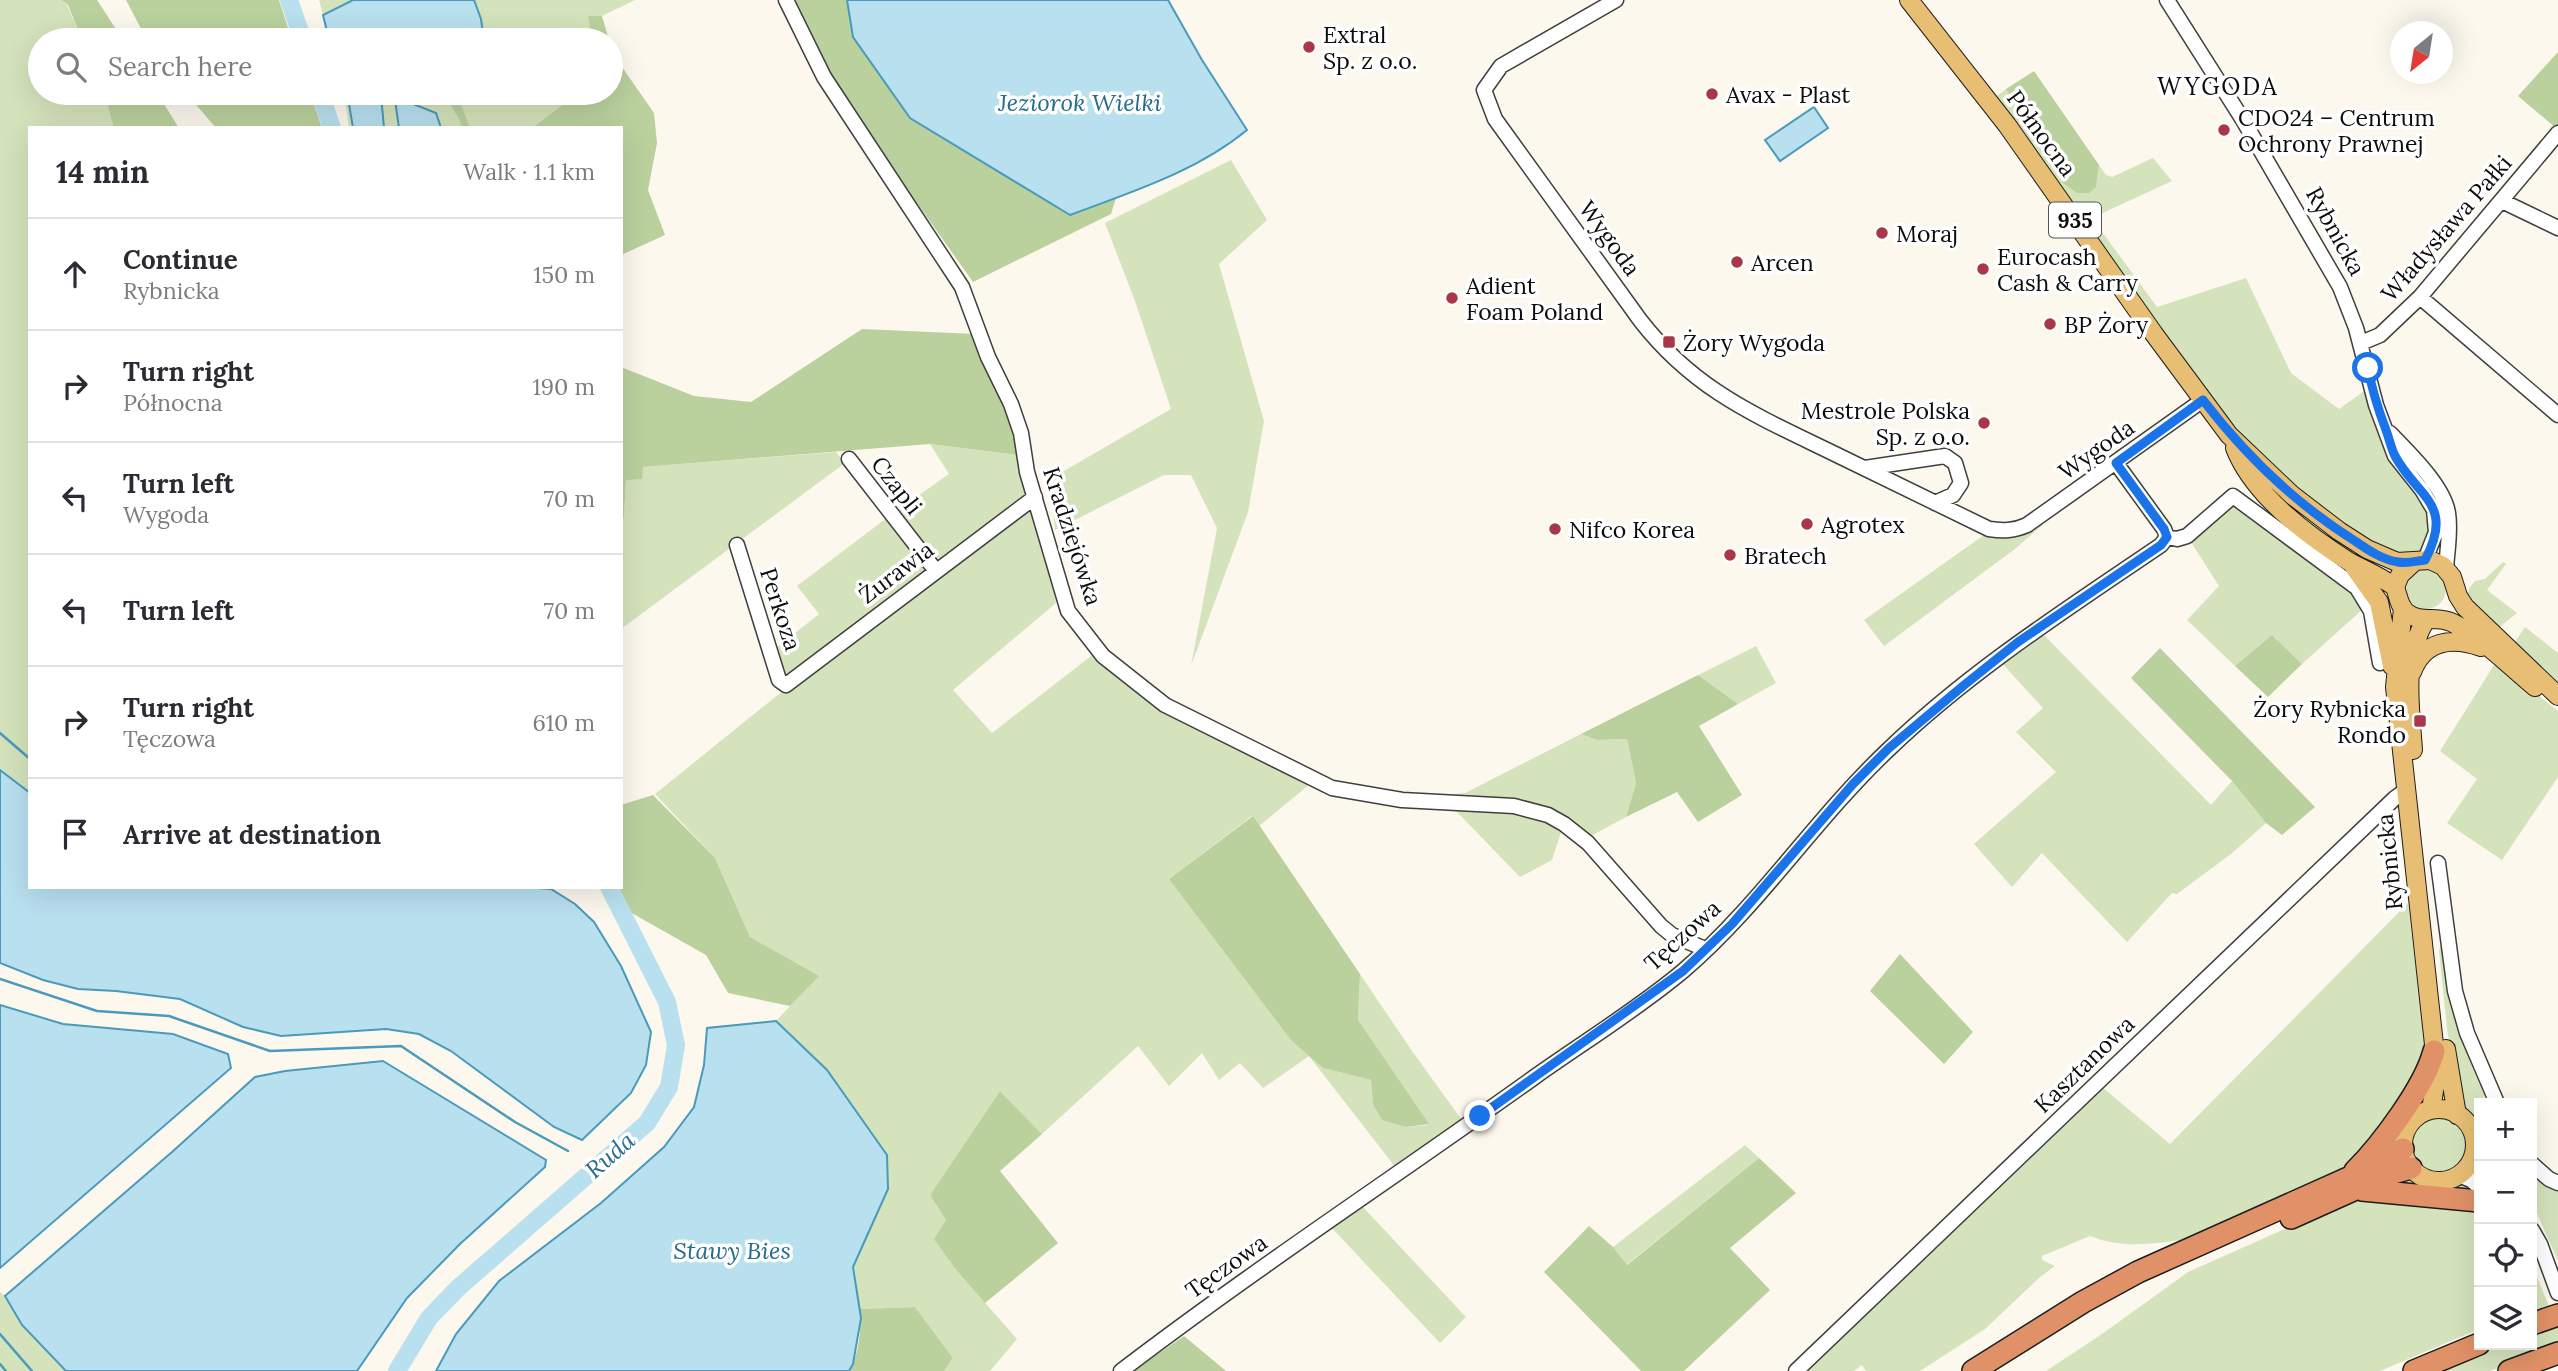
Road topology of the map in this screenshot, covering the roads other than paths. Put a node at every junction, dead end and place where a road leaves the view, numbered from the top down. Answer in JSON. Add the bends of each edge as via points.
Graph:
{"nodes":[{"id":1,"x":786,"y":0,"type":"edge"},
{"id":2,"x":1616,"y":0,"type":"edge"},
{"id":3,"x":1909,"y":0,"type":"edge"},
{"id":4,"x":2167,"y":0,"type":"edge"},
{"id":5,"x":2558,"y":133,"type":"edge"},
{"id":6,"x":2502,"y":201,"type":"junction"},
{"id":7,"x":2558,"y":228,"type":"edge"},
{"id":8,"x":2420,"y":297,"type":"junction"},
{"id":9,"x":2361,"y":343,"type":"junction"},
{"id":10,"x":2203,"y":400,"type":"junction"},
{"id":11,"x":2558,"y":415,"type":"edge"},
{"id":12,"x":2386,"y":429,"type":"junction"},
{"id":13,"x":2230,"y":435,"type":"junction"},
{"id":14,"x":849,"y":459,"type":"dead end"},
{"id":15,"x":2116,"y":463,"type":"junction"},
{"id":16,"x":1865,"y":468,"type":"junction"},
{"id":17,"x":1035,"y":497,"type":"junction"},
{"id":18,"x":1935,"y":503,"type":"junction"},
{"id":19,"x":2167,"y":537,"type":"junction"},
{"id":20,"x":737,"y":545,"type":"dead end"},
{"id":21,"x":2419,"y":561,"type":"junction"},
{"id":22,"x":2350,"y":562,"type":"junction"},
{"id":23,"x":2446,"y":569,"type":"junction"},
{"id":24,"x":936,"y":571,"type":"junction"},
{"id":25,"x":2395,"y":587,"type":"junction"},
{"id":26,"x":2458,"y":596,"type":"junction"},
{"id":27,"x":2403,"y":608,"type":"junction"},
{"id":28,"x":2433,"y":619,"type":"junction"},
{"id":29,"x":2493,"y":651,"type":"junction"},
{"id":30,"x":2380,"y":663,"type":"dead end"},
{"id":31,"x":2402,"y":683,"type":"junction"},
{"id":32,"x":786,"y":685,"type":"joint"},
{"id":33,"x":2558,"y":696,"type":"edge"},
{"id":34,"x":2558,"y":701,"type":"edge"},
{"id":35,"x":2405,"y":791,"type":"junction"},
{"id":36,"x":2438,"y":863,"type":"dead end"},
{"id":37,"x":1704,"y":949,"type":"junction"},
{"id":38,"x":2434,"y":1051,"type":"junction"},
{"id":39,"x":2495,"y":1098,"type":"edge"},
{"id":40,"x":2431,"y":1110,"type":"junction"},
{"id":41,"x":2457,"y":1115,"type":"junction"},
{"id":42,"x":2474,"y":1128,"type":"edge"},
{"id":43,"x":2403,"y":1149,"type":"junction"},
{"id":44,"x":2474,"y":1167,"type":"edge"},
{"id":45,"x":2412,"y":1168,"type":"junction"},
{"id":46,"x":2537,"y":1168,"type":"edge"},
{"id":47,"x":2458,"y":1175,"type":"junction"},
{"id":48,"x":2354,"y":1183,"type":"junction"},
{"id":49,"x":2474,"y":1183,"type":"edge"},
{"id":50,"x":2558,"y":1183,"type":"edge"},
{"id":51,"x":2474,"y":1200,"type":"edge"},
{"id":52,"x":2537,"y":1239,"type":"edge"},
{"id":53,"x":2537,"y":1257,"type":"edge"},
{"id":54,"x":2551,"y":1276,"type":"junction"},
{"id":55,"x":2558,"y":1293,"type":"edge"},
{"id":56,"x":2558,"y":1315,"type":"edge"},
{"id":57,"x":2537,"y":1322,"type":"edge"},
{"id":58,"x":2474,"y":1347,"type":"edge"},
{"id":59,"x":2558,"y":1353,"type":"edge"},
{"id":60,"x":2558,"y":1359,"type":"edge"},
{"id":61,"x":1121,"y":1371,"type":"edge"},
{"id":62,"x":1796,"y":1371,"type":"edge"},
{"id":63,"x":1973,"y":1371,"type":"edge"},
{"id":64,"x":2000,"y":1371,"type":"edge"},
{"id":65,"x":2414,"y":1371,"type":"edge"},
{"id":66,"x":2509,"y":1371,"type":"edge"},
{"id":67,"x":2534,"y":1371,"type":"edge"}],
"edges":[{"from":1,"to":17,"type":"street","name":"Kradziejówka","via":[[824,77],[962,287],[1011,404]]},
{"from":2,"to":16,"type":"street","name":"Wygoda","via":[[1502,66],[1484,90],[1495,119],[1640,320],[1679,364],[1722,397]]},
{"from":3,"to":10,"type":"main road","name":"Północna","number":"935","via":[[2007,125]]},
{"from":4,"to":9,"type":"street","name":"Rybnicka","via":[[2326,261]]},
{"from":5,"to":6,"type":"street","name":"Władysława Pałki"},
{"from":6,"to":7,"type":"street"},
{"from":6,"to":8,"type":"street","name":"Władysława Pałki"},
{"from":8,"to":9,"type":"street","name":"Władysława Pałki","via":[[2380,335]]},
{"from":8,"to":11,"type":"street"},
{"from":9,"to":12,"type":"street","name":"Rybnicka"},
{"from":10,"to":13,"type":"main road","name":"Północna","number":"935"},
{"from":10,"to":15,"type":"street","name":"Wygoda"},
{"from":12,"to":21,"type":"street","name":"Rybnicka","via":[[2395,456],[2434,510],[2436,532]]},
{"from":12,"to":23,"type":"street","name":"Rybnicka","via":[[2442,496],[2449,528]]},
{"from":13,"to":21,"type":"main road","name":"Północna","number":"935","via":[[2280,485],[2339,531],[2382,557]]},
{"from":13,"to":22,"type":"main road","name":"Północna","number":"935","via":[[2240,460],[2272,500]]},
{"from":14,"to":24,"type":"street","name":"Czapli"},
{"from":15,"to":18,"type":"street","name":"Wygoda","via":[[2018,530],[1989,528]]},
{"from":15,"to":19,"type":"street"},
{"from":16,"to":18,"type":"street","name":"Wygoda"},
{"from":16,"to":18,"type":"street","via":[[1945,456],[1955,463],[1961,483],[1953,495]]},
{"from":17,"to":24,"type":"street","name":"Żurawia"},
{"from":17,"to":37,"type":"street","name":"Kradziejówka","via":[[1068,611],[1103,656],[1165,705],[1332,788],[1402,800],[1514,806],[1548,815],[1588,843],[1661,926]]},
{"from":19,"to":30,"type":"street","name":"Tęczowa","via":[[2187,536],[2233,496],[2362,594],[2371,611]]},
{"from":19,"to":37,"type":"street","name":"Tęczowa","via":[[2018,642],[1889,748],[1732,924]]},
{"from":20,"to":32,"type":"street","name":"Perkoza","via":[[779,680]]},
{"from":21,"to":23,"type":"main road","number":"935","via":[[2439,563]]},
{"from":21,"to":25,"type":"main road","via":[[2400,575]]},
{"from":22,"to":25,"type":"main road","name":"Północna","number":"935"},
{"from":22,"to":31,"type":"main road","via":[[2379,602]]},
{"from":23,"to":26,"type":"main road"},
{"from":24,"to":32,"type":"street","name":"Żurawia"},
{"from":25,"to":27,"type":"main road"},
{"from":26,"to":28,"type":"main road"},
{"from":26,"to":33,"type":"main road","via":[[2472,615]]},
{"from":27,"to":28,"type":"main road","via":[[2416,617]]},
{"from":27,"to":31,"type":"main road","name":"Rybnicka"},
{"from":28,"to":29,"type":"main road","via":[[2459,626]]},
{"from":28,"to":31,"type":"main road","name":"Rybnicka","via":[[2411,654]]},
{"from":29,"to":31,"type":"main road","via":[[2452,640],[2434,645],[2419,657]]},
{"from":29,"to":34,"type":"main road"},
{"from":31,"to":35,"type":"main road","name":"Rybnicka"},
{"from":31,"to":41,"type":"main road","name":"Rybnicka"},
{"from":35,"to":38,"type":"main road","name":"Rybnicka"},
{"from":35,"to":62,"type":"street","name":"Kasztanowa"},
{"from":36,"to":39,"type":"street","via":[[2455,991]]},
{"from":37,"to":61,"type":"street","name":"Tęczowa","via":[[1683,971],[1625,1013]]},
{"from":38,"to":40,"type":"main road","name":"Rybnicka","via":[[2437,1072]]},
{"from":38,"to":48,"type":"highway","via":[[2424,1080]]},
{"from":40,"to":41,"type":"main road"},
{"from":40,"to":43,"type":"main road","via":[[2408,1127]]},
{"from":41,"to":42,"type":"main road"},
{"from":43,"to":45,"type":"main road"},
{"from":43,"to":48,"type":"highway"},
{"from":44,"to":47,"type":"main road"},
{"from":45,"to":47,"type":"main road","via":[[2437,1181]]},
{"from":45,"to":48,"type":"highway"},
{"from":46,"to":50,"type":"street"},
{"from":47,"to":49,"type":"street"},
{"from":48,"to":51,"type":"highway"},
{"from":48,"to":63,"type":"highway","via":[[2138,1272]]},
{"from":48,"to":64,"type":"highway","via":[[2146,1283]]},
{"from":52,"to":54,"type":"street"},
{"from":53,"to":54,"type":"street"},
{"from":54,"to":55,"type":"street"},
{"from":56,"to":57,"type":"highway"},
{"from":58,"to":65,"type":"highway"},
{"from":59,"to":66,"type":"highway"},
{"from":60,"to":67,"type":"highway"}]}
